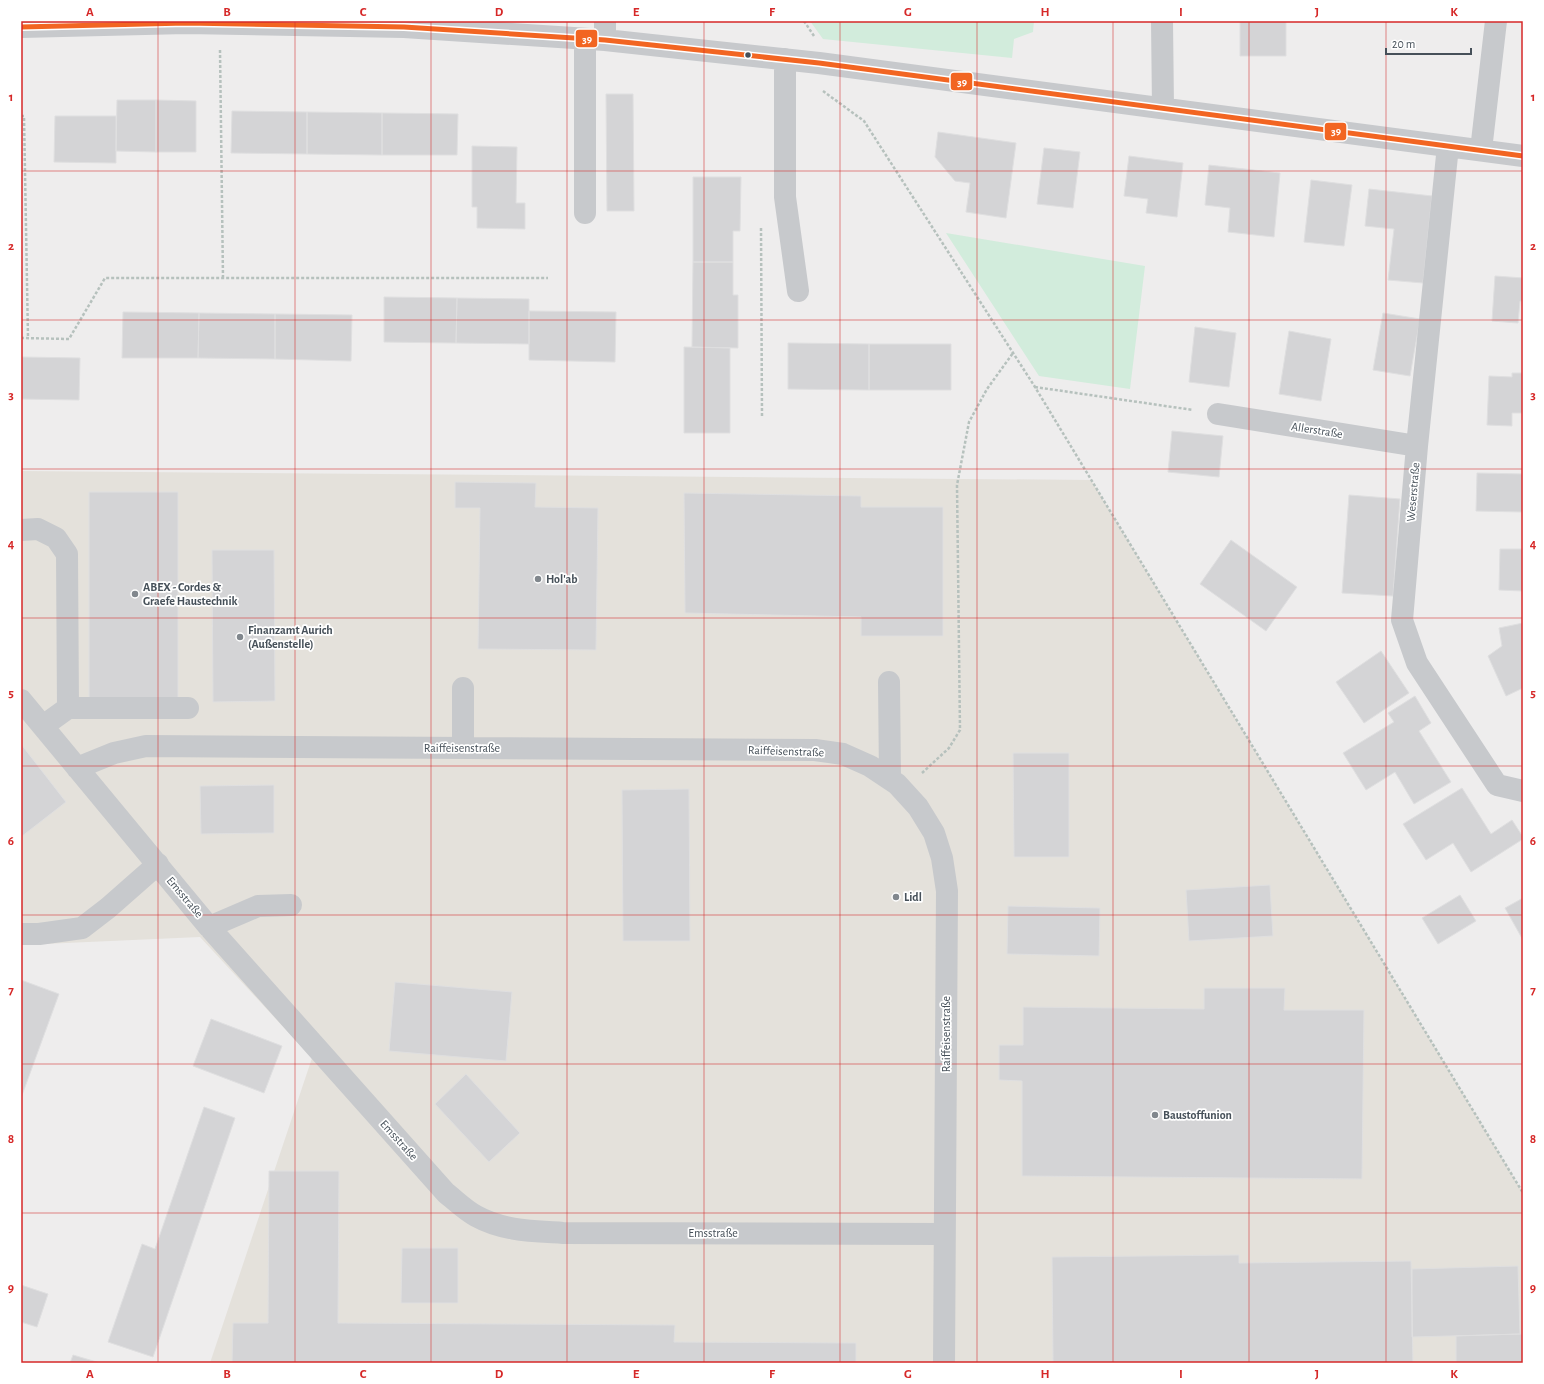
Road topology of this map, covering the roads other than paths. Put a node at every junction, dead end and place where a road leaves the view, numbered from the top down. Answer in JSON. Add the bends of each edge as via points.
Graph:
{"nodes":[{"id":1,"x":1162,"y":21,"type":"edge"},
{"id":2,"x":1496,"y":21,"type":"edge"},
{"id":3,"x":186,"y":22,"type":"edge"},
{"id":4,"x":21,"y":27,"type":"edge"},
{"id":5,"x":598,"y":33,"type":"edge"},
{"id":6,"x":785,"y":59,"type":"junction"},
{"id":7,"x":1163,"y":108,"type":"junction"},
{"id":8,"x":1448,"y":146,"type":"junction"},
{"id":9,"x":1481,"y":150,"type":"junction"},
{"id":10,"x":1523,"y":156,"type":"edge"},
{"id":11,"x":585,"y":213,"type":"dead end"},
{"id":12,"x":798,"y":291,"type":"dead end"},
{"id":13,"x":1218,"y":414,"type":"road end"},
{"id":14,"x":1417,"y":446,"type":"junction"},
{"id":15,"x":21,"y":530,"type":"edge"},
{"id":16,"x":889,"y":682,"type":"dead end"},
{"id":17,"x":463,"y":688,"type":"dead end"},
{"id":18,"x":21,"y":700,"type":"edge"},
{"id":19,"x":68,"y":708,"type":"junction"},
{"id":20,"x":188,"y":708,"type":"dead end"},
{"id":21,"x":43,"y":726,"type":"junction"},
{"id":22,"x":463,"y":748,"type":"junction"},
{"id":23,"x":77,"y":768,"type":"junction"},
{"id":24,"x":896,"y":785,"type":"junction"},
{"id":25,"x":1523,"y":791,"type":"edge"},
{"id":26,"x":158,"y":864,"type":"junction"},
{"id":27,"x":291,"y":905,"type":"dead end"},
{"id":28,"x":209,"y":927,"type":"junction"},
{"id":29,"x":21,"y":934,"type":"edge"},
{"id":30,"x":944,"y":1234,"type":"junction"},
{"id":31,"x":944,"y":1363,"type":"edge"}],
"edges":[{"from":1,"to":7,"type":"street"},
{"from":2,"to":9,"type":"street"},
{"from":3,"to":4,"type":"street"},
{"from":3,"to":5,"type":"street"},
{"from":5,"to":6,"type":"street"},
{"from":5,"to":11,"type":"street"},
{"from":6,"to":7,"type":"street"},
{"from":6,"to":12,"type":"street","via":[[785,197]]},
{"from":7,"to":8,"type":"street"},
{"from":8,"to":9,"type":"street"},
{"from":8,"to":14,"type":"street","name":"Weserstraße"},
{"from":9,"to":10,"type":"street"},
{"from":13,"to":14,"type":"street","name":"Allerstraße"},
{"from":14,"to":25,"type":"street","name":"Weserstraße","via":[[1402,620],[1417,663],[1497,785]]},
{"from":15,"to":19,"type":"street","via":[[38,529],[56,538],[67,554]]},
{"from":16,"to":24,"type":"street"},
{"from":17,"to":22,"type":"street"},
{"from":18,"to":21,"type":"street","name":"Emsstraße"},
{"from":19,"to":20,"type":"street"},
{"from":19,"to":21,"type":"street"},
{"from":21,"to":23,"type":"street","name":"Emsstraße"},
{"from":22,"to":23,"type":"street","name":"Raiffeisenstraße","via":[[146,746],[114,753]]},
{"from":22,"to":24,"type":"street","name":"Raiffeisenstraße","via":[[815,750],[843,754],[870,766]]},
{"from":23,"to":26,"type":"street","name":"Emsstraße"},
{"from":24,"to":30,"type":"street","name":"Raiffeisenstraße","via":[[918,807],[934,833],[942,858],[947,891]]},
{"from":26,"to":28,"type":"street","name":"Emsstraße"},
{"from":26,"to":29,"type":"street","via":[[82,928]]},
{"from":27,"to":28,"type":"street","via":[[258,906]]},
{"from":28,"to":30,"type":"street","name":"Emsstraße","via":[[446,1192],[475,1215],[498,1226],[525,1231],[563,1233]]},
{"from":30,"to":31,"type":"street","name":"Raiffeisenstraße"}]}
